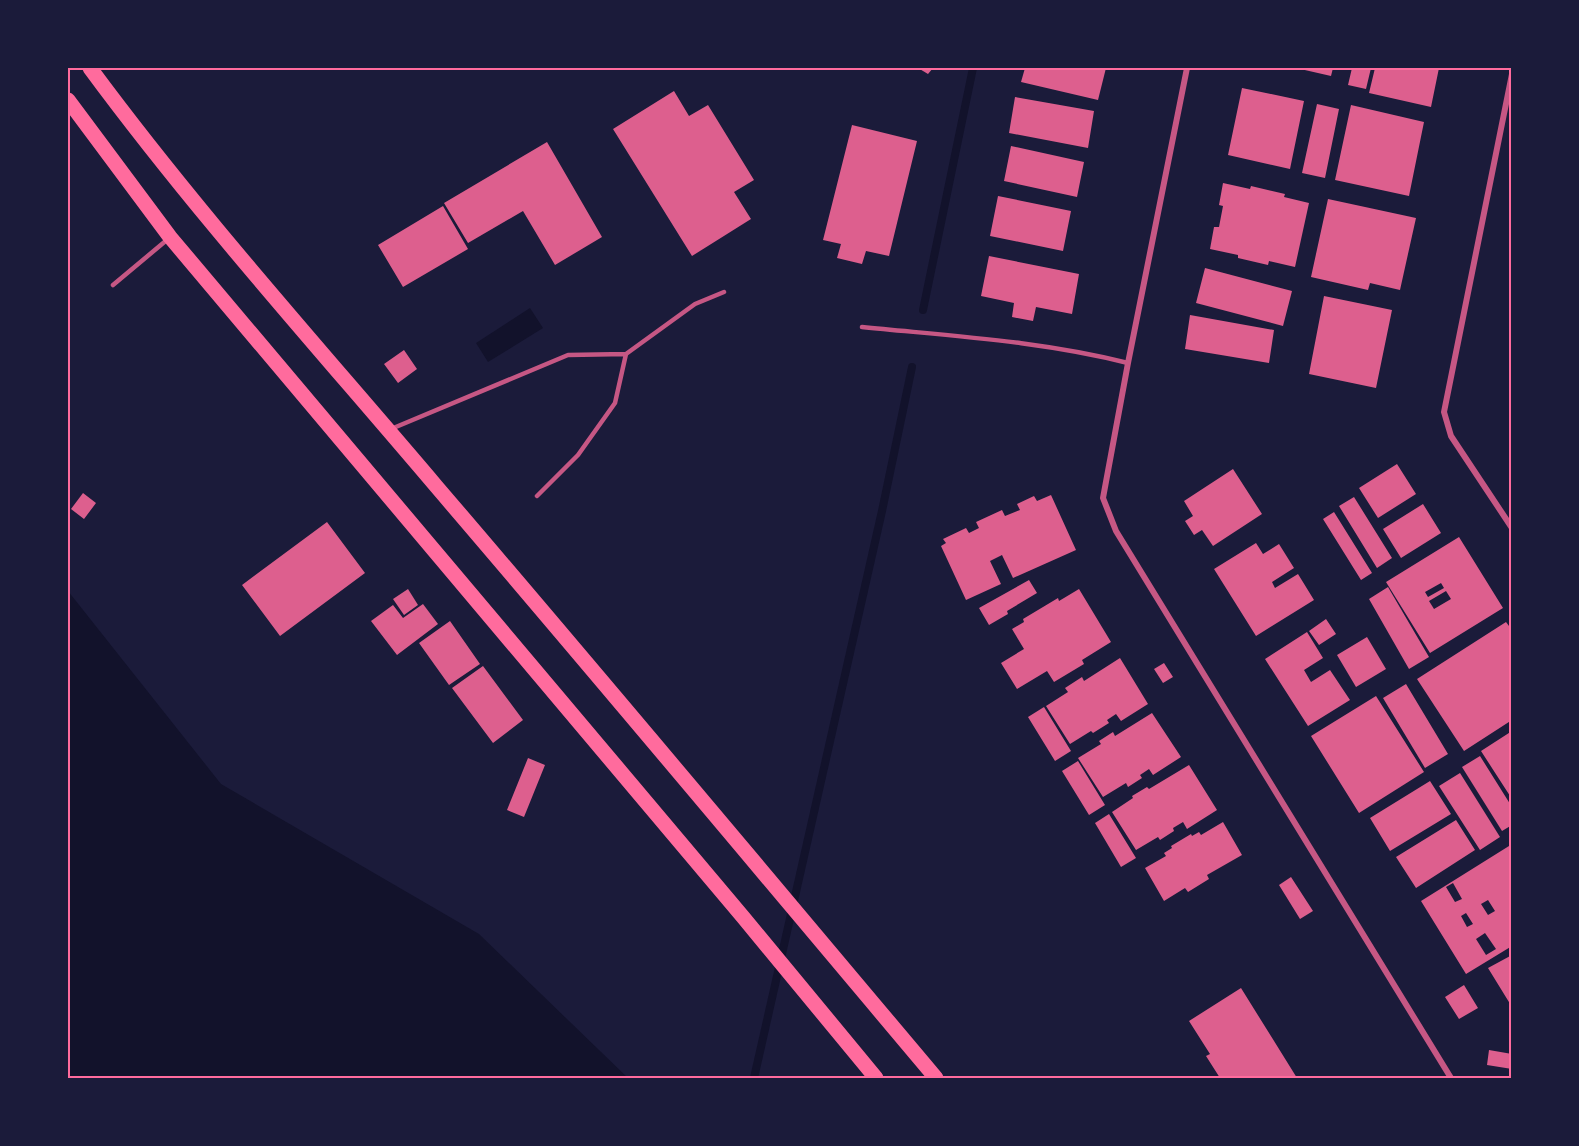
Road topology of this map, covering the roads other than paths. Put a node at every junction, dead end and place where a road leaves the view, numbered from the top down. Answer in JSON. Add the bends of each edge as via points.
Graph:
{"nodes":[{"id":1,"x":90,"y":68,"type":"edge"},
{"id":2,"x":1187,"y":68,"type":"edge"},
{"id":3,"x":1511,"y":78,"type":"edge"},
{"id":4,"x":68,"y":100,"type":"edge"},
{"id":5,"x":170,"y":237,"type":"junction"},
{"id":6,"x":113,"y":285,"type":"dead end"},
{"id":7,"x":724,"y":292,"type":"dead end"},
{"id":8,"x":862,"y":327,"type":"dead end"},
{"id":9,"x":626,"y":354,"type":"junction"},
{"id":10,"x":1128,"y":363,"type":"junction"},
{"id":11,"x":389,"y":430,"type":"junction"},
{"id":12,"x":537,"y":496,"type":"dead end"},
{"id":13,"x":1512,"y":528,"type":"edge"},
{"id":14,"x":876,"y":1078,"type":"edge"},
{"id":15,"x":936,"y":1078,"type":"edge"},
{"id":16,"x":1451,"y":1078,"type":"edge"}],
"edges":[{"from":1,"to":11,"type":"main road","via":[[195,204]]},
{"from":2,"to":10,"type":"street"},
{"from":3,"to":13,"type":"street","via":[[1444,412],[1451,436]]},
{"from":4,"to":5,"type":"main road"},
{"from":5,"to":6,"type":"lane"},
{"from":5,"to":14,"type":"main road"},
{"from":7,"to":9,"type":"lane","via":[[695,304]]},
{"from":8,"to":10,"type":"lane","via":[[1056,347]]},
{"from":9,"to":11,"type":"lane","via":[[568,355]]},
{"from":9,"to":12,"type":"lane","via":[[615,403],[578,455]]},
{"from":10,"to":16,"type":"street","via":[[1103,498],[1116,531]]},
{"from":11,"to":15,"type":"main road"}]}
